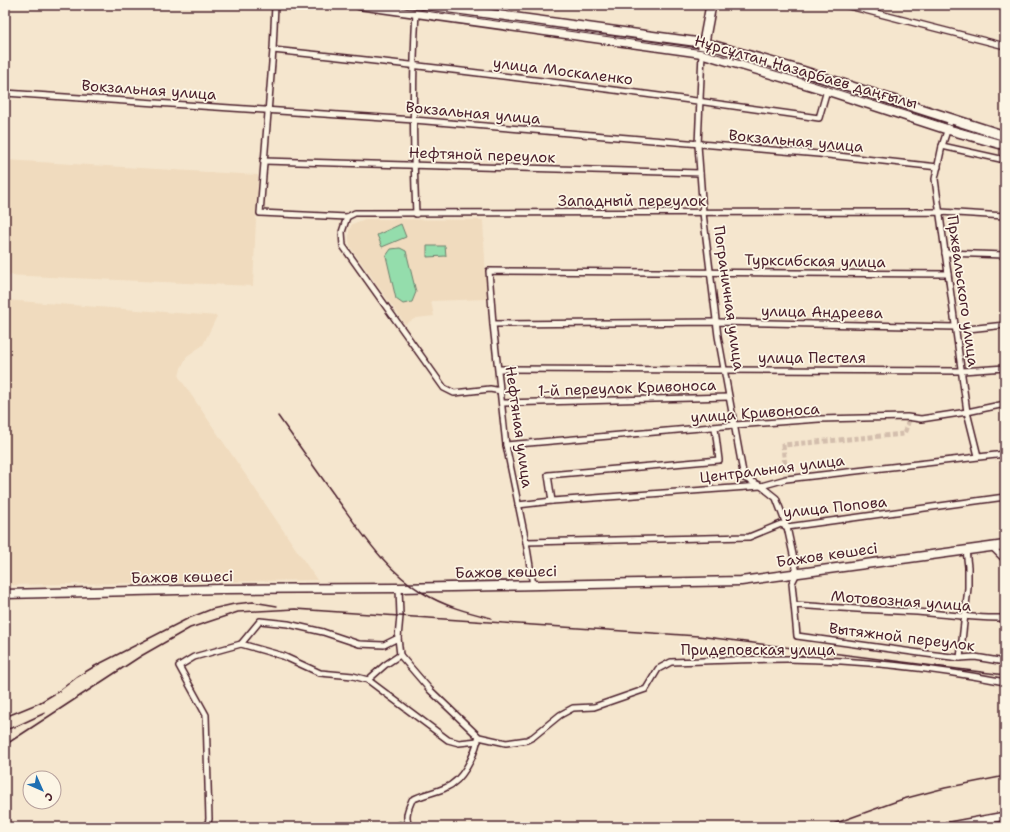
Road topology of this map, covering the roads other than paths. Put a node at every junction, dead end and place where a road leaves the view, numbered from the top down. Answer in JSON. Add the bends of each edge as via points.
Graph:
{"nodes":[{"id":1,"x":275,"y":5,"type":"edge"},
{"id":2,"x":359,"y":5,"type":"edge"},
{"id":3,"x":425,"y":5,"type":"edge"},
{"id":4,"x":711,"y":5,"type":"edge"},
{"id":5,"x":845,"y":5,"type":"edge"},
{"id":6,"x":416,"y":9,"type":"edge"},
{"id":7,"x":704,"y":43,"type":"junction"},
{"id":8,"x":1005,"y":46,"type":"edge"},
{"id":9,"x":274,"y":50,"type":"junction"},
{"id":10,"x":702,"y":54,"type":"junction"},
{"id":11,"x":413,"y":64,"type":"junction"},
{"id":12,"x":827,"y":90,"type":"junction"},
{"id":13,"x":5,"y":93,"type":"edge"},
{"id":14,"x":700,"y":101,"type":"junction"},
{"id":15,"x":269,"y":110,"type":"junction"},
{"id":16,"x":952,"y":119,"type":"junction"},
{"id":17,"x":414,"y":120,"type":"junction"},
{"id":18,"x":947,"y":129,"type":"junction"},
{"id":19,"x":1005,"y":136,"type":"edge"},
{"id":20,"x":698,"y":144,"type":"junction"},
{"id":21,"x":1005,"y":145,"type":"edge"},
{"id":22,"x":942,"y":146,"type":"junction"},
{"id":23,"x":1005,"y":160,"type":"edge"},
{"id":24,"x":263,"y":161,"type":"junction"},
{"id":25,"x":413,"y":165,"type":"junction"},
{"id":26,"x":938,"y":167,"type":"junction"},
{"id":27,"x":700,"y":173,"type":"junction"},
{"id":28,"x":940,"y":212,"type":"junction"},
{"id":29,"x":703,"y":213,"type":"junction"},
{"id":30,"x":416,"y":214,"type":"junction"},
{"id":31,"x":1005,"y":216,"type":"edge"},
{"id":32,"x":348,"y":217,"type":"junction"},
{"id":33,"x":946,"y":253,"type":"junction"},
{"id":34,"x":1005,"y":255,"type":"edge"},
{"id":35,"x":490,"y":271,"type":"joint"},
{"id":36,"x":710,"y":272,"type":"junction"},
{"id":37,"x":948,"y":274,"type":"junction"},
{"id":38,"x":717,"y":322,"type":"junction"},
{"id":39,"x":494,"y":324,"type":"junction"},
{"id":40,"x":1005,"y":325,"type":"edge"},
{"id":41,"x":956,"y":326,"type":"junction"},
{"id":42,"x":1005,"y":368,"type":"edge"},
{"id":43,"x":499,"y":369,"type":"junction"},
{"id":44,"x":725,"y":370,"type":"junction"},
{"id":45,"x":962,"y":371,"type":"junction"},
{"id":46,"x":501,"y":391,"type":"junction"},
{"id":47,"x":729,"y":397,"type":"junction"},
{"id":48,"x":502,"y":403,"type":"junction"},
{"id":49,"x":1005,"y":404,"type":"edge"},
{"id":50,"x":967,"y":412,"type":"junction"},
{"id":51,"x":735,"y":425,"type":"junction"},
{"id":52,"x":715,"y":428,"type":"junction"},
{"id":53,"x":506,"y":445,"type":"junction"},
{"id":54,"x":1005,"y":454,"type":"edge"},
{"id":55,"x":978,"y":456,"type":"junction"},
{"id":56,"x":760,"y":486,"type":"junction"},
{"id":57,"x":1005,"y":497,"type":"edge"},
{"id":58,"x":552,"y":501,"type":"junction"},
{"id":59,"x":518,"y":506,"type":"junction"},
{"id":60,"x":787,"y":527,"type":"junction"},
{"id":61,"x":526,"y":542,"type":"junction"},
{"id":62,"x":1005,"y":545,"type":"edge"},
{"id":63,"x":991,"y":546,"type":"junction"},
{"id":64,"x":966,"y":550,"type":"junction"},
{"id":65,"x":1003,"y":556,"type":"edge"},
{"id":66,"x":1005,"y":560,"type":"edge"},
{"id":67,"x":796,"y":573,"type":"junction"},
{"id":68,"x":533,"y":585,"type":"junction"},
{"id":69,"x":399,"y":588,"type":"junction"},
{"id":70,"x":5,"y":594,"type":"edge"},
{"id":71,"x":795,"y":605,"type":"junction"},
{"id":72,"x":964,"y":617,"type":"junction"},
{"id":73,"x":1005,"y":618,"type":"edge"},
{"id":74,"x":797,"y":636,"type":"joint"},
{"id":75,"x":398,"y":638,"type":"junction"},
{"id":76,"x":240,"y":644,"type":"junction"},
{"id":77,"x":400,"y":655,"type":"junction"},
{"id":78,"x":960,"y":658,"type":"junction"},
{"id":79,"x":1005,"y":662,"type":"edge"},
{"id":80,"x":368,"y":680,"type":"junction"},
{"id":81,"x":1005,"y":682,"type":"edge"},
{"id":82,"x":478,"y":739,"type":"junction"},
{"id":83,"x":1005,"y":816,"type":"edge"},
{"id":84,"x":966,"y":825,"type":"edge"},
{"id":85,"x":207,"y":827,"type":"edge"},
{"id":86,"x":410,"y":827,"type":"edge"},
{"id":87,"x":945,"y":827,"type":"edge"}],
"edges":[{"from":1,"to":9,"type":"street"},
{"from":2,"to":6,"type":"main road","name":"Нұрсұлтан Назарбаев даңғылы"},
{"from":3,"to":7,"type":"main road","name":"Нұрсұлтан Назарбаев даңғылы"},
{"from":4,"to":7,"type":"highway","name":"Пограничная улица"},
{"from":5,"to":8,"type":"street"},
{"from":6,"to":10,"type":"main road","name":"Нұрсұлтан Назарбаев даңғылы"},
{"from":6,"to":11,"type":"street"},
{"from":7,"to":10,"type":"highway","name":"Пограничная улица"},
{"from":7,"to":16,"type":"highway","name":"Нұрсұлтан Назарбаев даңғылы"},
{"from":9,"to":11,"type":"street","name":"улица Москаленко"},
{"from":9,"to":15,"type":"street"},
{"from":10,"to":12,"type":"highway","name":"Нұрсұлтан Назарбаев даңғылы"},
{"from":10,"to":14,"type":"street","name":"Пограничная улица"},
{"from":11,"to":14,"type":"street","name":"улица Москаленко"},
{"from":11,"to":17,"type":"street"},
{"from":12,"to":14,"type":"street","name":"улица Москаленко","via":[[819,118]]},
{"from":12,"to":18,"type":"highway","name":"Нұрсұлтан Назарбаев даңғылы"},
{"from":13,"to":15,"type":"street","name":"Вокзальная улица"},
{"from":14,"to":20,"type":"street","name":"Пограничная улица"},
{"from":15,"to":17,"type":"street","name":"Вокзальная улица"},
{"from":15,"to":24,"type":"street"},
{"from":16,"to":18,"type":"street","name":"Пржвальского улица"},
{"from":16,"to":19,"type":"highway","name":"Нұрсұлтан Назарбаев даңғылы"},
{"from":17,"to":20,"type":"street","name":"Вокзальная улица"},
{"from":17,"to":25,"type":"street"},
{"from":18,"to":21,"type":"highway","name":"Нұрсұлтан Назарбаев даңғылы"},
{"from":18,"to":22,"type":"street","name":"Пржвальского улица"},
{"from":20,"to":26,"type":"street","name":"Вокзальная улица"},
{"from":20,"to":27,"type":"street","name":"Пограничная улица"},
{"from":22,"to":23,"type":"street"},
{"from":22,"to":26,"type":"street","name":"Пржвальского улица"},
{"from":24,"to":25,"type":"street","name":"Нефтяной переулок"},
{"from":24,"to":32,"type":"street","name":"Западный переулок","via":[[260,213]]},
{"from":25,"to":27,"type":"street","name":"Нефтяной переулок"},
{"from":25,"to":30,"type":"street"},
{"from":26,"to":28,"type":"street","name":"Пржвальского улица","via":[[935,179]]},
{"from":27,"to":29,"type":"street","name":"Пограничная улица"},
{"from":28,"to":29,"type":"street","name":"Западный переулок"},
{"from":28,"to":31,"type":"street","name":"Западный переулок"},
{"from":28,"to":33,"type":"street","name":"Пржвальского улица"},
{"from":29,"to":30,"type":"street","name":"Западный переулок"},
{"from":29,"to":36,"type":"street","name":"Пограничная улица"},
{"from":30,"to":32,"type":"street","name":"Западный переулок","via":[[355,213]]},
{"from":32,"to":46,"type":"street","via":[[342,232],[343,246],[444,388],[454,393],[490,389]]},
{"from":33,"to":34,"type":"street"},
{"from":33,"to":37,"type":"street","name":"Пржвальского улица"},
{"from":35,"to":36,"type":"street","name":"Турксибская улица"},
{"from":35,"to":39,"type":"street","name":"Нефтяная улица"},
{"from":36,"to":37,"type":"street","name":"Турксибская улица"},
{"from":36,"to":38,"type":"street","name":"Пограничная улица"},
{"from":37,"to":41,"type":"street","name":"Пржвальского улица"},
{"from":38,"to":39,"type":"street","name":"улица Андреева"},
{"from":38,"to":41,"type":"street","name":"улица Андреева"},
{"from":38,"to":44,"type":"street","name":"Пограничная улица"},
{"from":39,"to":43,"type":"street","name":"Нефтяная улица"},
{"from":40,"to":41,"type":"street","name":"улица Андреева","via":[[968,329]]},
{"from":41,"to":45,"type":"street","name":"Пржвальского улица"},
{"from":42,"to":45,"type":"street","name":"улица Пестеля"},
{"from":43,"to":44,"type":"street","name":"улица Пестеля"},
{"from":43,"to":46,"type":"street","name":"Нефтяная улица"},
{"from":44,"to":45,"type":"street","name":"улица Пестеля"},
{"from":44,"to":47,"type":"street","name":"Пограничная улица"},
{"from":45,"to":50,"type":"street","name":"Пржвальского улица"},
{"from":46,"to":48,"type":"street","name":"Нефтяная улица"},
{"from":47,"to":48,"type":"street","name":"1-й переулок Кривоноса"},
{"from":47,"to":51,"type":"street","name":"Пограничная улица"},
{"from":48,"to":53,"type":"street","name":"Нефтяная улица"},
{"from":49,"to":50,"type":"street","name":"улица Кривоноса"},
{"from":50,"to":51,"type":"street","name":"улица Кривоноса","via":[[921,419],[819,419]]},
{"from":50,"to":55,"type":"street","name":"Пржвальского улица"},
{"from":51,"to":52,"type":"street","name":"улица Кривоноса"},
{"from":51,"to":56,"type":"street","name":"Пограничная улица","via":[[744,478]]},
{"from":52,"to":53,"type":"street","name":"улица Кривоноса"},
{"from":52,"to":58,"type":"street","via":[[719,460],[548,475]]},
{"from":53,"to":59,"type":"street","name":"Нефтяная улица"},
{"from":54,"to":55,"type":"street","name":"Центральная улица"},
{"from":55,"to":56,"type":"street","name":"Центральная улица","via":[[786,479]]},
{"from":56,"to":58,"type":"street","name":"Центральная улица"},
{"from":56,"to":60,"type":"street","name":"Пограничная улица","via":[[776,498]]},
{"from":57,"to":60,"type":"street","name":"улица Попова"},
{"from":58,"to":59,"type":"street","name":"Центральная улица"},
{"from":59,"to":61,"type":"street","name":"Нефтяная улица"},
{"from":60,"to":61,"type":"street","name":"улица Попова","via":[[781,524],[749,537]]},
{"from":60,"to":67,"type":"street","name":"Пограничная улица"},
{"from":61,"to":68,"type":"street","name":"Нефтяная улица"},
{"from":62,"to":63,"type":"main road","name":"Бажов көшесі"},
{"from":63,"to":64,"type":"main road","name":"Бажов көшесі"},
{"from":63,"to":65,"type":"street"},
{"from":64,"to":67,"type":"main road","name":"Бажов көшесі"},
{"from":64,"to":72,"type":"street","via":[[968,578]]},
{"from":65,"to":66,"type":"street"},
{"from":67,"to":68,"type":"main road","name":"Бажов көшесі","via":[[741,581]]},
{"from":67,"to":71,"type":"street","name":"Пограничная улица","via":[[792,583]]},
{"from":68,"to":69,"type":"main road","name":"Бажов көшесі"},
{"from":69,"to":70,"type":"main road","name":"Бажов көшесі"},
{"from":69,"to":75,"type":"street"},
{"from":71,"to":72,"type":"street","name":"Мотовозная улица"},
{"from":71,"to":74,"type":"street","name":"Пограничная улица"},
{"from":72,"to":73,"type":"street","name":"Мотовозная улица"},
{"from":72,"to":78,"type":"street"},
{"from":74,"to":78,"type":"street","name":"Вытяжной переулок"},
{"from":75,"to":76,"type":"street","via":[[384,645],[359,644],[323,632],[260,621]]},
{"from":75,"to":77,"type":"street"},
{"from":76,"to":80,"type":"street","via":[[284,656],[320,673]]},
{"from":76,"to":85,"type":"street","via":[[194,657],[179,666],[206,715]]},
{"from":77,"to":80,"type":"street"},
{"from":77,"to":82,"type":"street"},
{"from":78,"to":79,"type":"street","name":"Вытяжной переулок","via":[[975,657]]},
{"from":80,"to":82,"type":"street","via":[[448,740],[459,743]]},
{"from":81,"to":82,"type":"street","name":"Придеповская улица","via":[[931,671],[822,660],[671,662],[658,669],[646,689],[594,707],[573,708],[527,740],[506,743]]},
{"from":82,"to":86,"type":"street","via":[[471,761],[457,780],[446,788],[412,800],[407,814]]},
{"from":83,"to":84,"type":"street"},
{"from":84,"to":87,"type":"street"}]}
